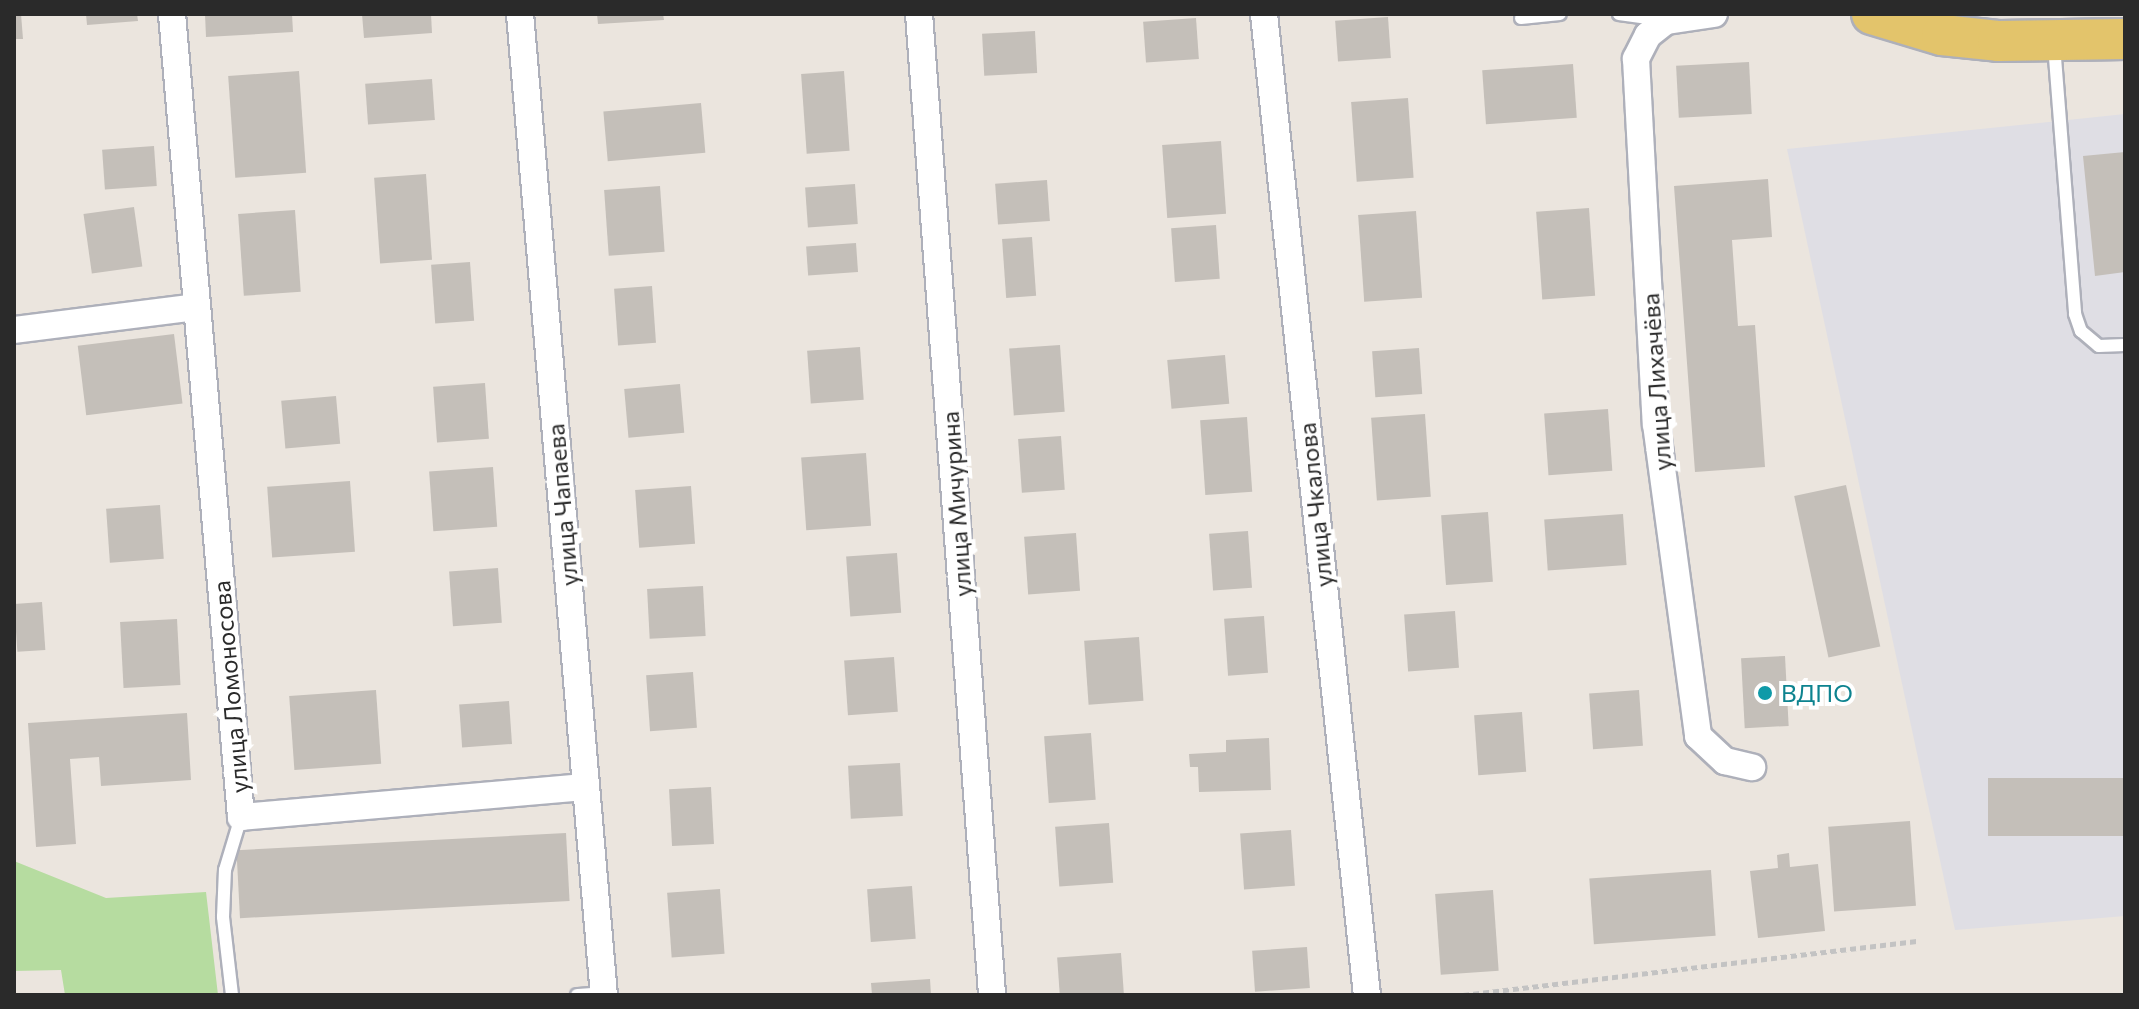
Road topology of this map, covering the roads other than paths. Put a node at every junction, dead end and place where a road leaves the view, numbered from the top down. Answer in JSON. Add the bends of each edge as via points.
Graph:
{"nodes":[{"id":1,"x":172,"y":14,"type":"edge"},
{"id":2,"x":520,"y":14,"type":"edge"},
{"id":3,"x":919,"y":14,"type":"edge"},
{"id":4,"x":1264,"y":14,"type":"edge"},
{"id":5,"x":1560,"y":14,"type":"edge"},
{"id":6,"x":1619,"y":14,"type":"edge"},
{"id":7,"x":1714,"y":14,"type":"edge"},
{"id":8,"x":1872,"y":14,"type":"edge"},
{"id":9,"x":1521,"y":18,"type":"dead end"},
{"id":10,"x":1666,"y":21,"type":"junction"},
{"id":11,"x":2125,"y":39,"type":"edge"},
{"id":12,"x":2054,"y":42,"type":"junction"},
{"id":13,"x":197,"y":307,"type":"junction"},
{"id":14,"x":14,"y":330,"type":"edge"},
{"id":15,"x":2125,"y":345,"type":"edge"},
{"id":16,"x":1752,"y":767,"type":"dead end"},
{"id":17,"x":586,"y":787,"type":"junction"},
{"id":18,"x":241,"y":817,"type":"junction"},
{"id":19,"x":604,"y":994,"type":"edge"},
{"id":20,"x":232,"y":995,"type":"edge"},
{"id":21,"x":577,"y":995,"type":"edge"},
{"id":22,"x":992,"y":995,"type":"edge"},
{"id":23,"x":1367,"y":995,"type":"edge"}],
"edges":[{"from":1,"to":13,"type":"street","name":"улица Ломоносова"},
{"from":2,"to":17,"type":"street","name":"улица Чапаева"},
{"from":3,"to":22,"type":"street","name":"улица Мичурина"},
{"from":4,"to":23,"type":"street","name":"улица Чкалова"},
{"from":5,"to":9,"type":"lane"},
{"from":6,"to":10,"type":"lane"},
{"from":7,"to":10,"type":"street"},
{"from":8,"to":12,"type":"main road","via":[[1942,35]]},
{"from":10,"to":16,"type":"street","name":"улица Лихачёва","via":[[1648,35],[1636,59],[1656,424],[1698,736],[1725,761]]},
{"from":11,"to":12,"type":"main road"},
{"from":12,"to":15,"type":"lane","via":[[2075,314],[2081,331],[2099,346]]},
{"from":13,"to":14,"type":"street"},
{"from":13,"to":18,"type":"street","name":"улица Ломоносова"},
{"from":17,"to":18,"type":"street","name":"улица Ломоносова"},
{"from":17,"to":19,"type":"street","name":"улица Чапаева"},
{"from":18,"to":20,"type":"lane","via":[[225,870],[223,917]]},
{"from":19,"to":21,"type":"lane"}]}
